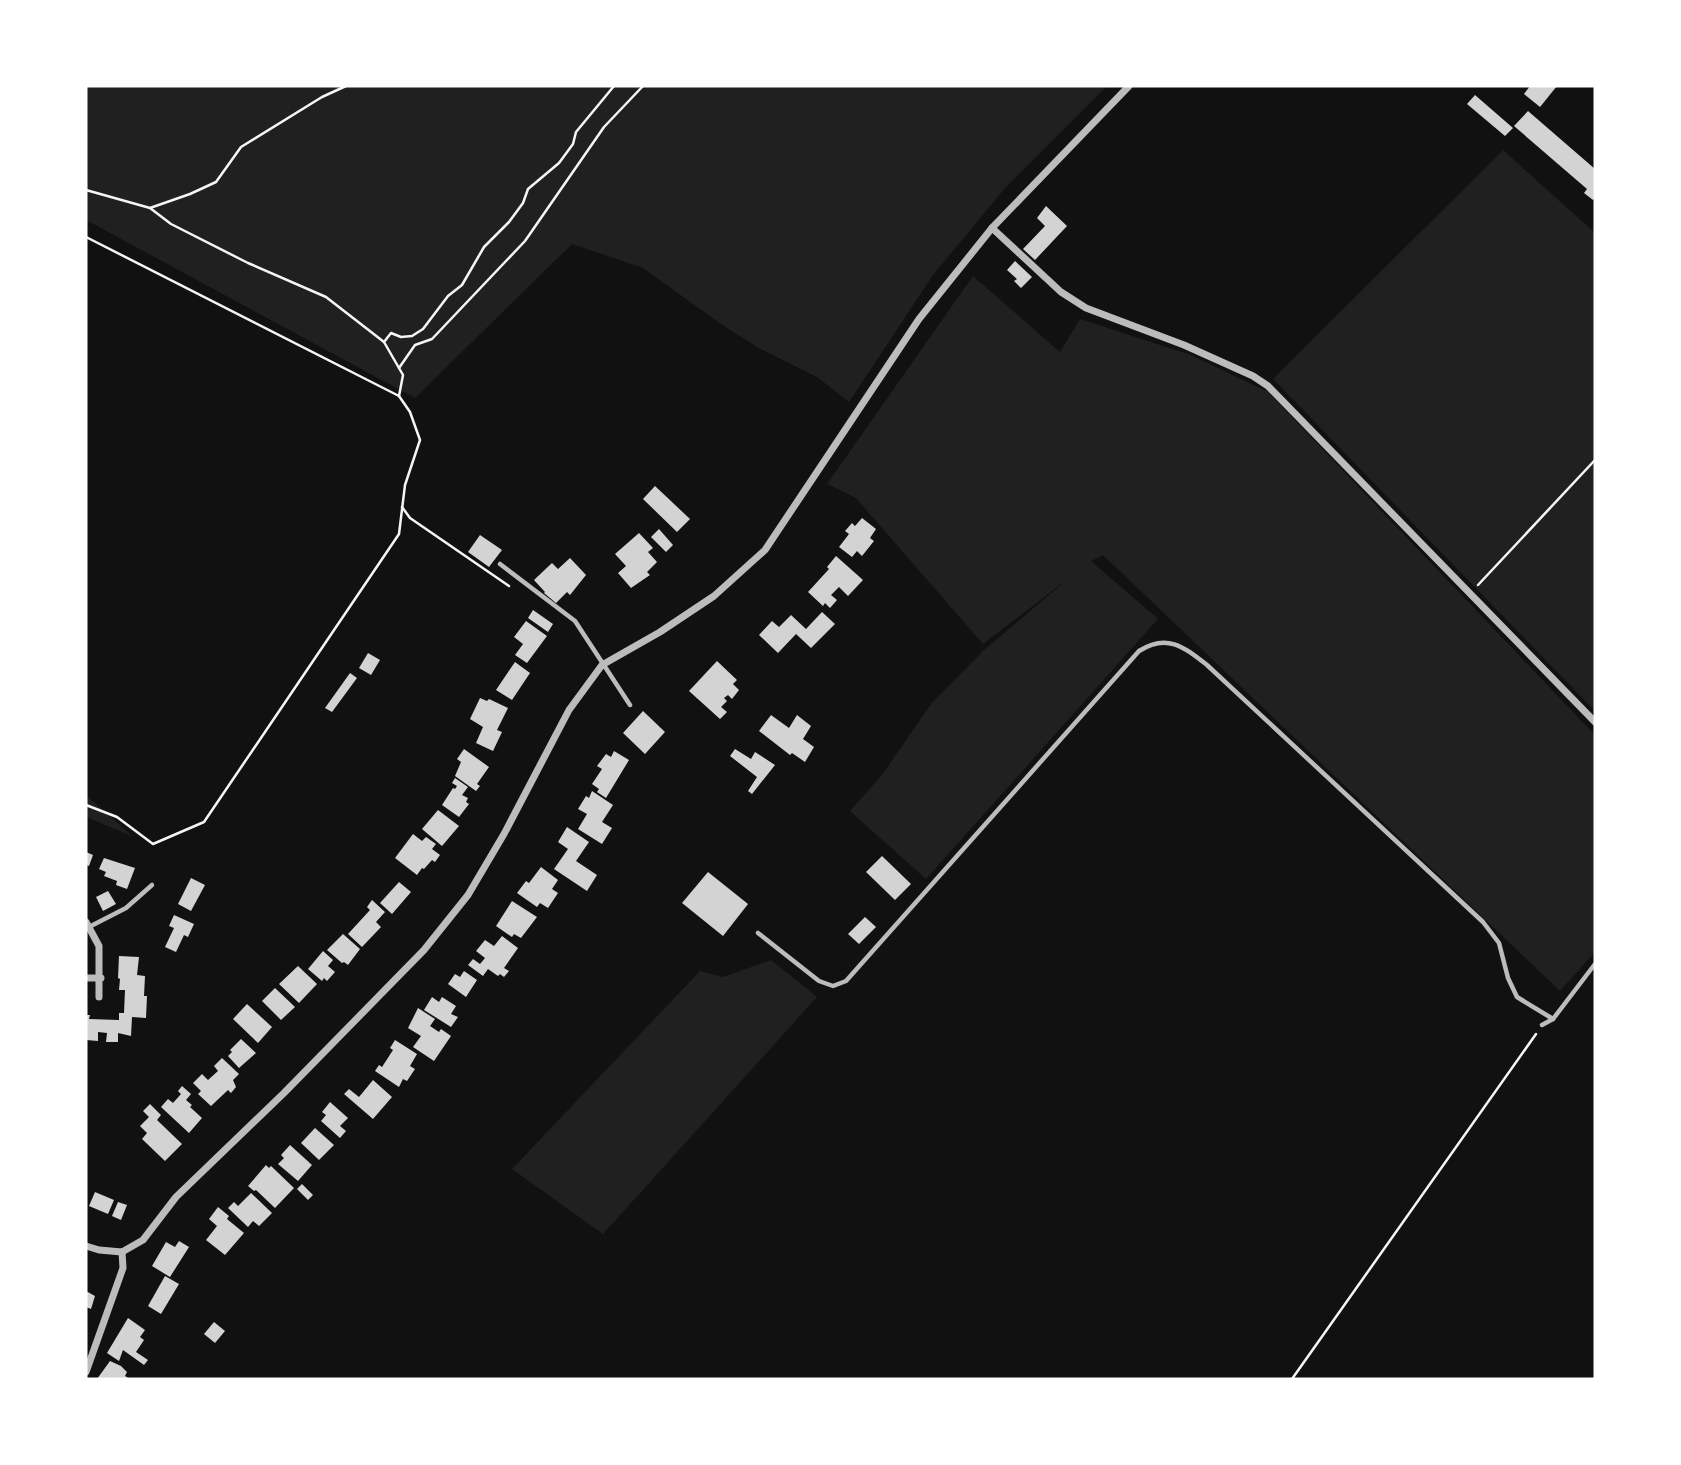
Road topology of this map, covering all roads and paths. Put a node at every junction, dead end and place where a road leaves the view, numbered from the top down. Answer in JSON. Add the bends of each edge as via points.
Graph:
{"nodes":[{"id":1,"x":346,"y":86,"type":"edge"},
{"id":2,"x":614,"y":86,"type":"edge"},
{"id":3,"x":643,"y":86,"type":"edge"},
{"id":4,"x":1129,"y":86,"type":"edge"},
{"id":5,"x":86,"y":190,"type":"edge"},
{"id":6,"x":150,"y":208,"type":"junction"},
{"id":7,"x":992,"y":228,"type":"junction"},
{"id":8,"x":86,"y":237,"type":"edge"},
{"id":9,"x":384,"y":342,"type":"junction"},
{"id":10,"x":399,"y":368,"type":"junction"},
{"id":11,"x":399,"y":396,"type":"junction"},
{"id":12,"x":1595,"y":460,"type":"edge"},
{"id":13,"x":402,"y":507,"type":"junction"},
{"id":14,"x":500,"y":564,"type":"dead end"},
{"id":15,"x":519,"y":593,"type":"dead end"},
{"id":16,"x":1470,"y":593,"type":"junction"},
{"id":17,"x":602,"y":665,"type":"junction"},
{"id":18,"x":630,"y":705,"type":"dead end"},
{"id":19,"x":1595,"y":722,"type":"edge"},
{"id":20,"x":86,"y":805,"type":"edge"},
{"id":21,"x":152,"y":885,"type":"dead end"},
{"id":22,"x":87,"y":928,"type":"edge"},
{"id":23,"x":758,"y":933,"type":"dead end"},
{"id":24,"x":1595,"y":964,"type":"edge"},
{"id":25,"x":86,"y":978,"type":"edge"},
{"id":26,"x":101,"y":978,"type":"junction"},
{"id":27,"x":99,"y":997,"type":"dead end"},
{"id":28,"x":1553,"y":1019,"type":"junction"},
{"id":29,"x":1542,"y":1025,"type":"joint"},
{"id":30,"x":86,"y":1246,"type":"edge"},
{"id":31,"x":122,"y":1252,"type":"junction"},
{"id":32,"x":86,"y":1372,"type":"edge"},
{"id":33,"x":1292,"y":1379,"type":"edge"}],
"edges":[{"from":1,"to":6,"type":"path","via":[[241,147],[216,182]]},
{"from":2,"to":9,"type":"path","via":[[576,132],[559,163],[528,189],[509,222],[484,247],[463,285],[448,296],[424,329],[412,336],[391,333]]},
{"from":3,"to":10,"type":"path","via":[[604,127],[525,240],[432,340],[415,345]]},
{"from":4,"to":7,"type":"street"},
{"from":5,"to":6,"type":"path"},
{"from":6,"to":9,"type":"path","via":[[182,230],[326,297]]},
{"from":7,"to":16,"type":"street","via":[[1061,292],[1086,308],[1184,345],[1268,386]]},
{"from":7,"to":17,"type":"street","via":[[919,319],[765,550],[714,596]]},
{"from":8,"to":11,"type":"path"},
{"from":9,"to":10,"type":"path"},
{"from":10,"to":11,"type":"path"},
{"from":11,"to":13,"type":"path","via":[[420,440]]},
{"from":12,"to":16,"type":"path"},
{"from":13,"to":15,"type":"path","via":[[410,518]]},
{"from":13,"to":20,"type":"path","via":[[399,534],[204,822],[153,844],[117,817]]},
{"from":14,"to":17,"type":"lane","via":[[575,621]]},
{"from":16,"to":19,"type":"street"},
{"from":17,"to":18,"type":"lane"},
{"from":17,"to":31,"type":"street","via":[[569,710],[468,895],[424,950],[176,1197],[143,1240]]},
{"from":21,"to":22,"type":"lane","via":[[126,908]]},
{"from":22,"to":26,"type":"street","via":[[99,946]]},
{"from":23,"to":28,"type":"lane","via":[[819,981],[833,986],[846,981],[1139,651],[1161,643],[1182,646],[1207,665],[1483,922],[1499,943],[1517,997]]},
{"from":24,"to":28,"type":"lane"},
{"from":25,"to":26,"type":"street"},
{"from":26,"to":27,"type":"street"},
{"from":28,"to":29,"type":"lane"},
{"from":29,"to":33,"type":"path"},
{"from":30,"to":31,"type":"street"},
{"from":31,"to":32,"type":"street","via":[[123,1268]]}]}
